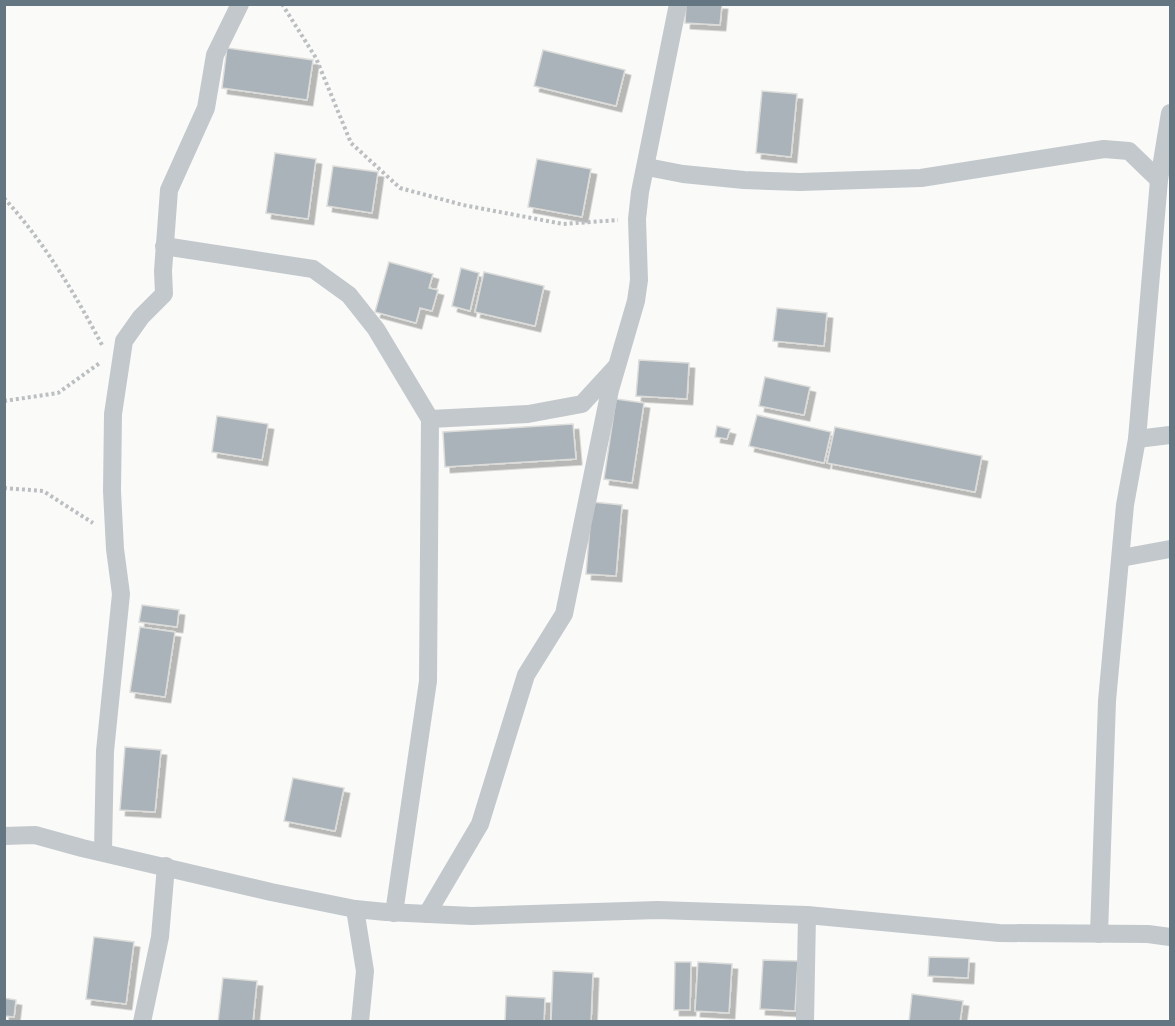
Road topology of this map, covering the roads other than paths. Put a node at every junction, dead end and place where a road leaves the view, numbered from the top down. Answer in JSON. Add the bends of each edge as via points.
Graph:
{"nodes":[{"id":1,"x":240,"y":4,"type":"edge"},
{"id":2,"x":678,"y":4,"type":"edge"},
{"id":3,"x":1170,"y":113,"type":"edge"},
{"id":4,"x":647,"y":167,"type":"junction"},
{"id":5,"x":1159,"y":180,"type":"junction"},
{"id":6,"x":164,"y":246,"type":"junction"},
{"id":7,"x":617,"y":366,"type":"junction"},
{"id":8,"x":430,"y":419,"type":"junction"},
{"id":9,"x":1170,"y":435,"type":"edge"},
{"id":10,"x":1137,"y":439,"type":"junction"},
{"id":11,"x":1170,"y":549,"type":"edge"},
{"id":12,"x":1121,"y":558,"type":"junction"},
{"id":13,"x":4,"y":836,"type":"edge"},
{"id":14,"x":103,"y":851,"type":"junction"},
{"id":15,"x":166,"y":866,"type":"junction"},
{"id":16,"x":355,"y":909,"type":"junction"},
{"id":17,"x":394,"y":913,"type":"junction"},
{"id":18,"x":427,"y":914,"type":"junction"},
{"id":19,"x":807,"y":915,"type":"junction"},
{"id":20,"x":1099,"y":934,"type":"junction"},
{"id":21,"x":1170,"y":937,"type":"edge"},
{"id":22,"x":142,"y":1022,"type":"edge"},
{"id":23,"x":360,"y":1022,"type":"edge"},
{"id":24,"x":805,"y":1022,"type":"edge"}],
"edges":[{"from":1,"to":6,"type":"street","via":[[215,55],[206,108],[169,190]]},
{"from":2,"to":4,"type":"street"},
{"from":3,"to":5,"type":"street"},
{"from":4,"to":5,"type":"street","via":[[756,181],[921,178],[1104,149],[1129,152]]},
{"from":4,"to":7,"type":"street","via":[[637,219],[639,280],[632,320]]},
{"from":5,"to":10,"type":"street"},
{"from":6,"to":8,"type":"street","via":[[313,269],[349,295],[376,329]]},
{"from":6,"to":14,"type":"street","via":[[164,294],[141,317],[123,345],[113,414],[115,537],[121,594],[105,751]]},
{"from":7,"to":8,"type":"street","via":[[582,404],[528,414]]},
{"from":7,"to":18,"type":"street","via":[[564,614],[526,675],[480,824]]},
{"from":8,"to":17,"type":"street","via":[[428,681]]},
{"from":9,"to":10,"type":"street"},
{"from":10,"to":12,"type":"street","via":[[1125,505]]},
{"from":11,"to":12,"type":"street"},
{"from":12,"to":20,"type":"street","via":[[1107,701]]},
{"from":13,"to":14,"type":"street","via":[[35,835]]},
{"from":14,"to":15,"type":"street"},
{"from":15,"to":16,"type":"street"},
{"from":15,"to":22,"type":"street","via":[[160,937]]},
{"from":16,"to":17,"type":"street"},
{"from":16,"to":23,"type":"street","via":[[365,971]]},
{"from":17,"to":18,"type":"street"},
{"from":18,"to":19,"type":"street","via":[[658,910]]},
{"from":19,"to":20,"type":"street","via":[[999,933]]},
{"from":19,"to":24,"type":"street"},
{"from":20,"to":21,"type":"street"}]}
